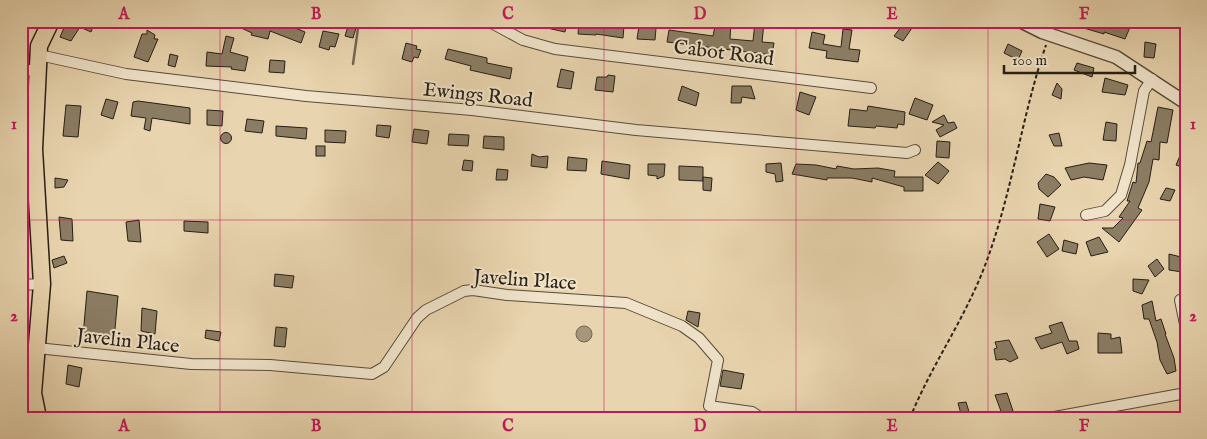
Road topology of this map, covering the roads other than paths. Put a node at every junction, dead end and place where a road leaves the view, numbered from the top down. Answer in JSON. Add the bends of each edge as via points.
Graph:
{"nodes":[{"id":1,"x":51,"y":21,"type":"edge"},
{"id":2,"x":488,"y":21,"type":"edge"},
{"id":3,"x":1020,"y":21,"type":"edge"},
{"id":4,"x":39,"y":62,"type":"junction"},
{"id":5,"x":21,"y":71,"type":"edge"},
{"id":6,"x":1152,"y":79,"type":"junction"},
{"id":7,"x":871,"y":88,"type":"dead end"},
{"id":8,"x":1186,"y":103,"type":"edge"},
{"id":9,"x":28,"y":149,"type":"edge"},
{"id":10,"x":914,"y":150,"type":"dead end"},
{"id":11,"x":1086,"y":215,"type":"dead end"},
{"id":12,"x":42,"y":284,"type":"junction"},
{"id":13,"x":21,"y":285,"type":"edge"},
{"id":14,"x":1180,"y":300,"type":"dead end"},
{"id":15,"x":1186,"y":329,"type":"edge"},
{"id":16,"x":37,"y":348,"type":"junction"},
{"id":17,"x":28,"y":378,"type":"edge"},
{"id":18,"x":1186,"y":394,"type":"edge"},
{"id":19,"x":38,"y":418,"type":"edge"},
{"id":20,"x":761,"y":418,"type":"edge"},
{"id":21,"x":1049,"y":418,"type":"edge"}],
"edges":[{"from":1,"to":4,"type":"main road","via":[[39,46]]},
{"from":2,"to":7,"type":"street","name":"Cabot Road","via":[[523,40],[555,49]]},
{"from":3,"to":6,"type":"street","via":[[1116,57]]},
{"from":4,"to":5,"type":"street","name":"Ewings Road"},
{"from":4,"to":9,"type":"main road"},
{"from":4,"to":10,"type":"street","name":"Ewings Road","via":[[306,96],[472,110],[636,130],[907,153]]},
{"from":6,"to":8,"type":"street"},
{"from":6,"to":11,"type":"street","via":[[1144,91],[1121,194],[1105,211]]},
{"from":9,"to":12,"type":"main road"},
{"from":12,"to":13,"type":"street"},
{"from":12,"to":16,"type":"main road"},
{"from":14,"to":15,"type":"street"},
{"from":16,"to":17,"type":"main road"},
{"from":16,"to":20,"type":"street","name":"Javelin Place","via":[[191,364],[270,365],[372,374],[384,368],[421,314],[464,291],[626,303],[682,326],[699,338],[718,360],[709,406],[752,412]]},
{"from":17,"to":19,"type":"main road"},
{"from":18,"to":21,"type":"street"}]}
